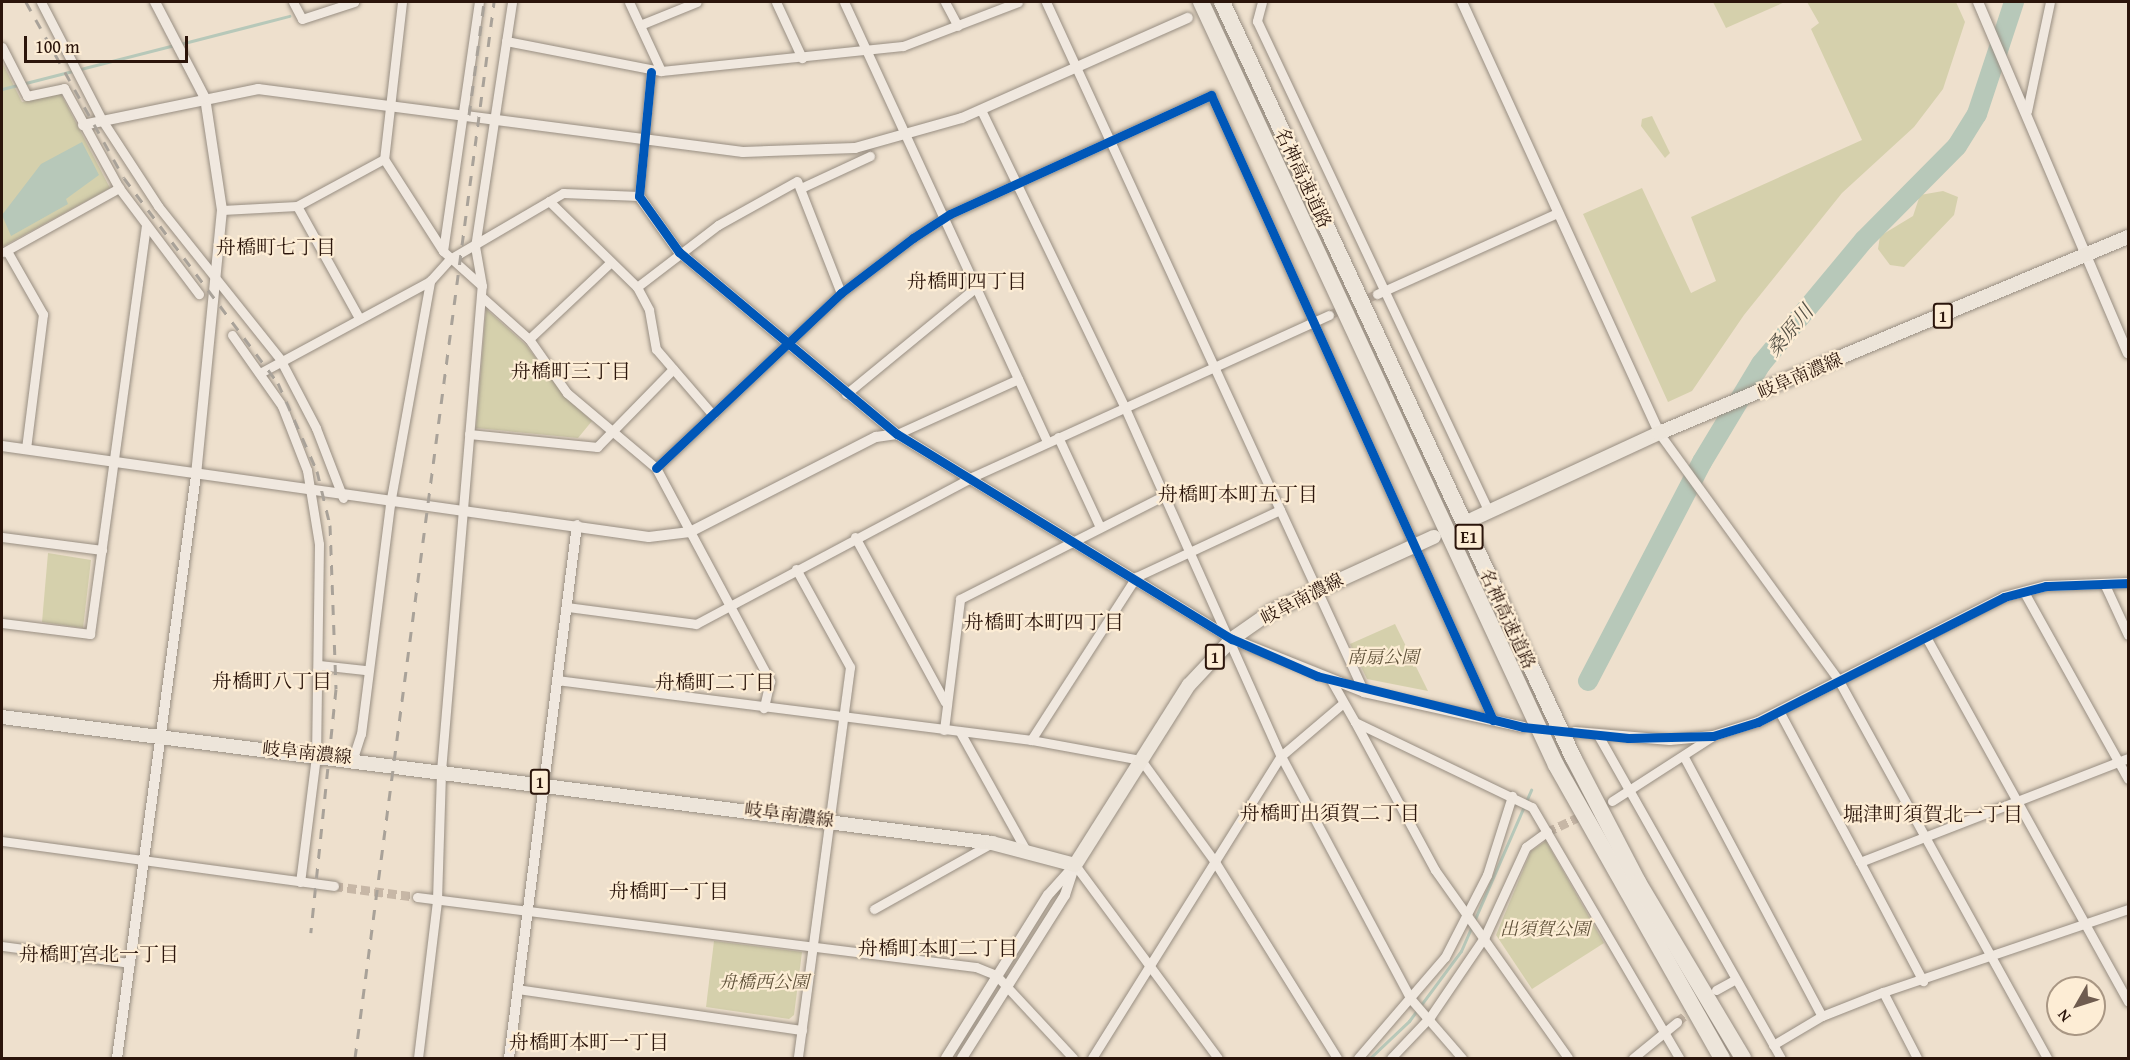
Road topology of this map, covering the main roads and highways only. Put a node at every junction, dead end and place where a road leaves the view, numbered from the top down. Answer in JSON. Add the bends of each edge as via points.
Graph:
{"nodes":[{"id":1,"x":1201,"y":2,"type":"edge"},
{"id":2,"x":1222,"y":2,"type":"edge"},
{"id":3,"x":2128,"y":237,"type":"edge"},
{"id":4,"x":1473,"y":519,"type":"dead end"},
{"id":5,"x":1434,"y":537,"type":"dead end"},
{"id":6,"x":2,"y":717,"type":"edge"},
{"id":7,"x":1722,"y":1059,"type":"edge"},
{"id":8,"x":1743,"y":1059,"type":"edge"}],
"edges":[{"from":1,"to":7,"type":"highway","name":"名神高速道路","number":"E1","via":[[1556,765]]},
{"from":2,"to":8,"type":"highway","name":"名神高速道路","number":"E1","via":[[1573,757],[1638,882]]},
{"from":3,"to":4,"type":"main road","name":"岐阜南濃線","number":"1","via":[[1659,433]]},
{"from":5,"to":6,"type":"main road","name":"岐阜南濃線","number":"1","via":[[1272,611],[1232,639],[1189,685],[1075,865],[1024,847],[543,782]]}]}
